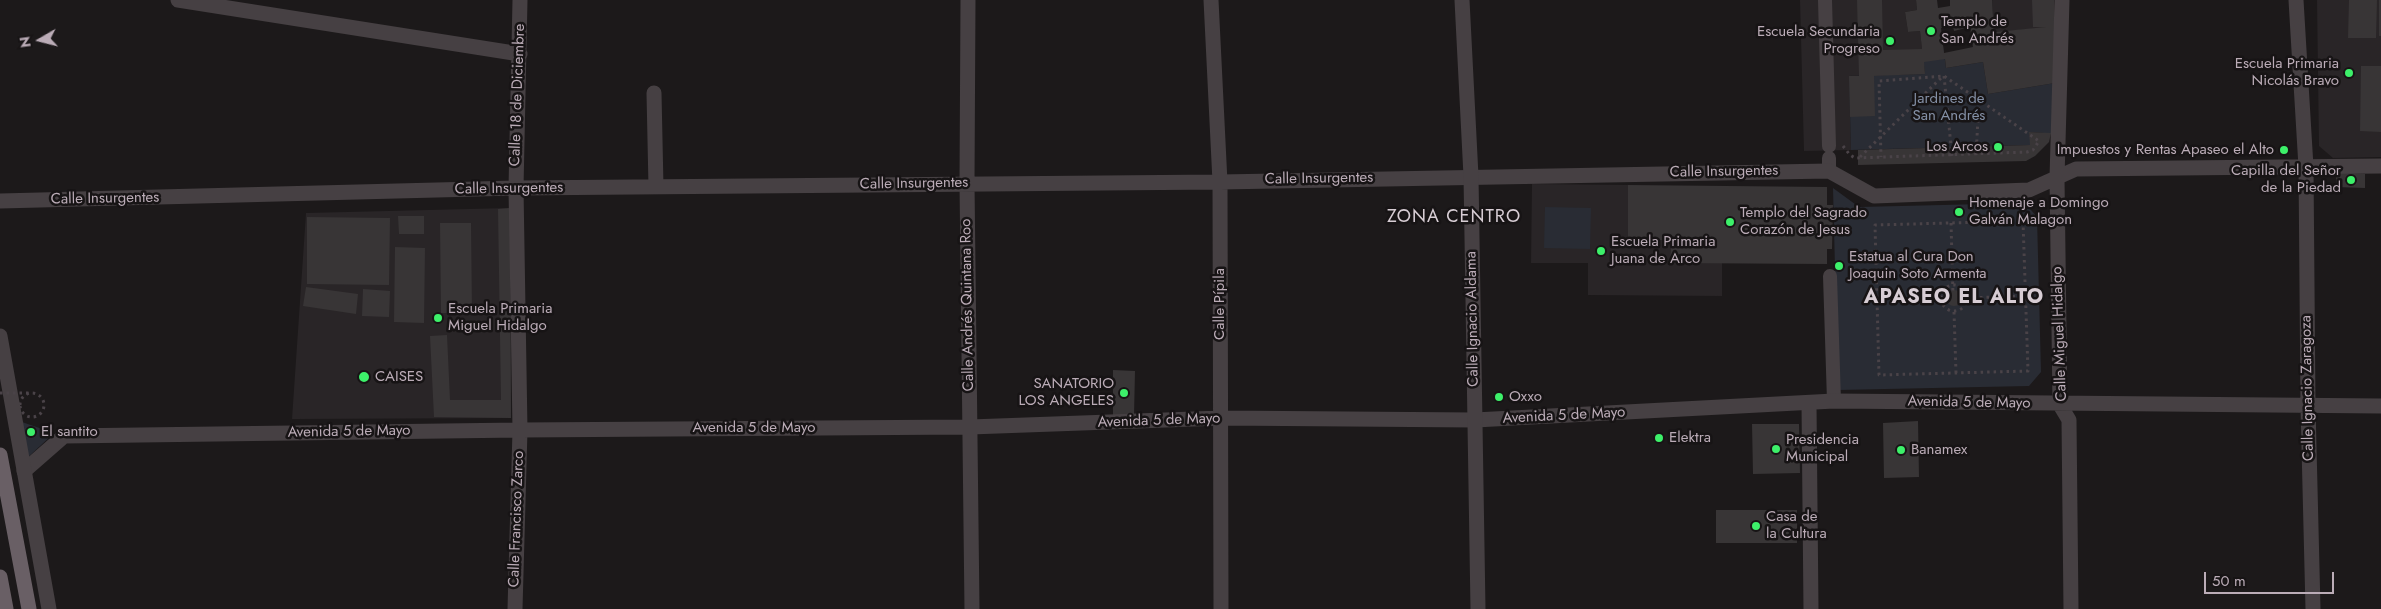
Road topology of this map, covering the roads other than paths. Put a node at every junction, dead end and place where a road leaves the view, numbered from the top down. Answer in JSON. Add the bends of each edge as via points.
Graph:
{"nodes":[{"id":1,"x":178,"y":0,"type":"edge"},
{"id":2,"x":520,"y":0,"type":"edge"},
{"id":3,"x":968,"y":0,"type":"edge"},
{"id":4,"x":1211,"y":0,"type":"edge"},
{"id":5,"x":1462,"y":0,"type":"edge"},
{"id":6,"x":1826,"y":0,"type":"edge"},
{"id":7,"x":2062,"y":0,"type":"edge"},
{"id":8,"x":2296,"y":0,"type":"edge"},
{"id":9,"x":520,"y":54,"type":"junction"},
{"id":10,"x":654,"y":93,"type":"dead end"},
{"id":11,"x":1829,"y":158,"type":"junction"},
{"id":12,"x":2381,"y":166,"type":"edge"},
{"id":13,"x":2306,"y":167,"type":"junction"},
{"id":14,"x":1471,"y":176,"type":"junction"},
{"id":15,"x":2057,"y":178,"type":"junction"},
{"id":16,"x":1220,"y":182,"type":"junction"},
{"id":17,"x":967,"y":183,"type":"junction"},
{"id":18,"x":656,"y":187,"type":"junction"},
{"id":19,"x":516,"y":188,"type":"junction"},
{"id":20,"x":0,"y":201,"type":"edge"},
{"id":21,"x":1830,"y":276,"type":"dead end"},
{"id":22,"x":0,"y":336,"type":"edge"},
{"id":23,"x":1834,"y":401,"type":"junction"},
{"id":24,"x":1809,"y":404,"type":"junction"},
{"id":25,"x":2060,"y":405,"type":"junction"},
{"id":26,"x":2308,"y":406,"type":"junction"},
{"id":27,"x":2381,"y":406,"type":"edge"},
{"id":28,"x":1221,"y":418,"type":"junction"},
{"id":29,"x":1475,"y":420,"type":"junction"},
{"id":30,"x":970,"y":428,"type":"junction"},
{"id":31,"x":520,"y":430,"type":"junction"},
{"id":32,"x":0,"y":455,"type":"edge"},
{"id":33,"x":24,"y":471,"type":"junction"},
{"id":34,"x":0,"y":578,"type":"edge"},
{"id":35,"x":6,"y":609,"type":"edge"},
{"id":36,"x":29,"y":609,"type":"edge"},
{"id":37,"x":50,"y":609,"type":"edge"},
{"id":38,"x":515,"y":609,"type":"edge"},
{"id":39,"x":972,"y":609,"type":"edge"},
{"id":40,"x":1221,"y":609,"type":"edge"},
{"id":41,"x":1478,"y":609,"type":"edge"},
{"id":42,"x":1811,"y":609,"type":"edge"},
{"id":43,"x":2071,"y":609,"type":"edge"},
{"id":44,"x":2313,"y":609,"type":"edge"}],
"edges":[{"from":1,"to":9,"type":"street"},
{"from":2,"to":9,"type":"street","name":"Calle 18 de Diciembre"},
{"from":3,"to":17,"type":"street","name":"Calle Andrés Quintana Roo"},
{"from":4,"to":16,"type":"street","name":"Calle Pípila"},
{"from":5,"to":14,"type":"street","name":"Calle Ignacio Aldama"},
{"from":6,"to":11,"type":"street"},
{"from":7,"to":15,"type":"street","name":"Calle Miguel Hidalgo"},
{"from":8,"to":13,"type":"street","name":"Calle Ignacio Zaragoza"},
{"from":9,"to":19,"type":"street","name":"Calle 18 de Diciembre"},
{"from":10,"to":18,"type":"street"},
{"from":11,"to":14,"type":"street","name":"Calle Insurgentes"},
{"from":11,"to":15,"type":"street","via":[[1874,196],[2029,190]]},
{"from":12,"to":13,"type":"street"},
{"from":13,"to":15,"type":"street","via":[[2076,169]]},
{"from":13,"to":26,"type":"street","name":"Calle Ignacio Zaragoza"},
{"from":14,"to":16,"type":"street","name":"Calle Insurgentes"},
{"from":14,"to":29,"type":"street","name":"Calle Ignacio Aldama"},
{"from":15,"to":25,"type":"street","name":"Calle Miguel Hidalgo"},
{"from":16,"to":17,"type":"street","name":"Calle Insurgentes"},
{"from":16,"to":28,"type":"street","name":"Calle Pípila"},
{"from":17,"to":18,"type":"street","name":"Calle Insurgentes"},
{"from":17,"to":30,"type":"street","name":"Calle Andrés Quintana Roo"},
{"from":18,"to":19,"type":"street","name":"Calle Insurgentes"},
{"from":19,"to":20,"type":"street","name":"Calle Insurgentes"},
{"from":19,"to":31,"type":"street","name":"Calle 18 de Diciembre"},
{"from":21,"to":23,"type":"street"},
{"from":22,"to":33,"type":"street"},
{"from":23,"to":24,"type":"street","name":"Avenida 5 de Mayo"},
{"from":23,"to":25,"type":"street","name":"Avenida 5 de Mayo"},
{"from":24,"to":29,"type":"street","name":"Avenida 5 de Mayo"},
{"from":24,"to":42,"type":"street"},
{"from":25,"to":26,"type":"street","name":"Avenida 5 de Mayo"},
{"from":25,"to":43,"type":"street","name":"Calle Miguel Hidalgo","via":[[2068,420]]},
{"from":26,"to":27,"type":"street","name":"Avenida 5 de Mayo"},
{"from":26,"to":44,"type":"street","name":"Calle Ignacio Zaragoza"},
{"from":28,"to":29,"type":"street","name":"Avenida 5 de Mayo"},
{"from":28,"to":30,"type":"street","name":"Avenida 5 de Mayo"},
{"from":28,"to":40,"type":"street","name":"Calle Pípila"},
{"from":29,"to":41,"type":"street","name":"Calle Ignacio Aldama"},
{"from":30,"to":31,"type":"street","name":"Avenida 5 de Mayo"},
{"from":30,"to":39,"type":"street","name":"Calle Andrés Quintana Roo"},
{"from":31,"to":33,"type":"street","name":"Avenida 5 de Mayo","via":[[64,436]]},
{"from":31,"to":38,"type":"street","name":"Calle Francisco Zarco"},
{"from":32,"to":36,"type":"highway"},
{"from":33,"to":37,"type":"street"},
{"from":34,"to":35,"type":"highway"}]}
